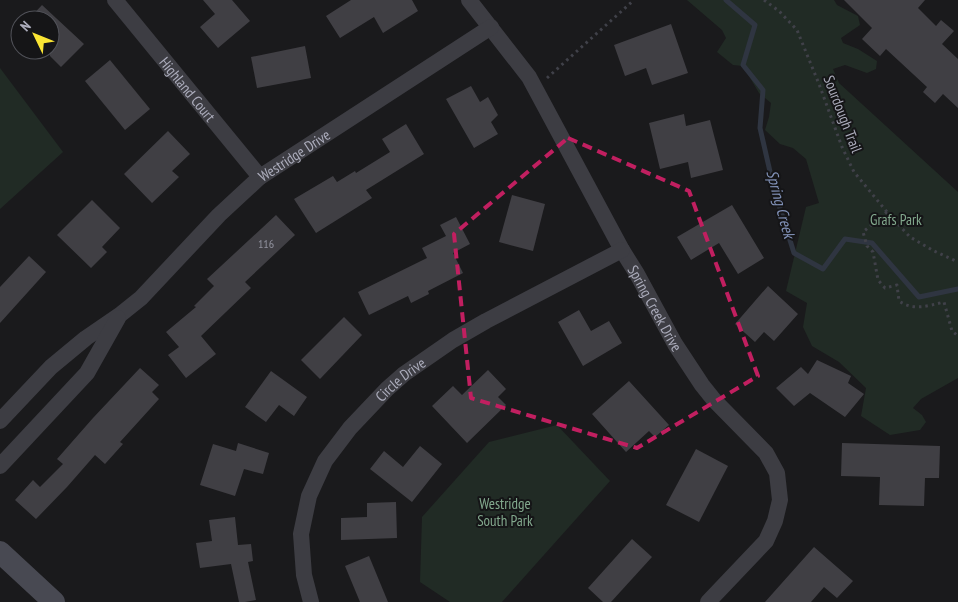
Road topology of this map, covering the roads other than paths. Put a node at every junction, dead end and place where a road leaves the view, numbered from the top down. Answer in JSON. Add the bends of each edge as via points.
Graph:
{"nodes":[{"id":1,"x":116,"y":0,"type":"edge"},
{"id":2,"x":469,"y":0,"type":"edge"},
{"id":3,"x":491,"y":27,"type":"junction"},
{"id":4,"x":260,"y":177,"type":"junction"},
{"id":5,"x":622,"y":250,"type":"junction"},
{"id":6,"x":121,"y":314,"type":"junction"},
{"id":7,"x":0,"y":420,"type":"edge"},
{"id":8,"x":0,"y":466,"type":"edge"},
{"id":9,"x":0,"y":552,"type":"edge"},
{"id":10,"x":54,"y":602,"type":"edge"},
{"id":11,"x":311,"y":602,"type":"edge"},
{"id":12,"x":708,"y":602,"type":"edge"}],
"edges":[{"from":1,"to":4,"type":"street","name":"Highland Court"},
{"from":2,"to":3,"type":"street","name":"Spring Creek Drive"},
{"from":3,"to":4,"type":"street","name":"Westridge Drive"},
{"from":3,"to":5,"type":"street","name":"Spring Creek Drive","via":[[529,77]]},
{"from":4,"to":6,"type":"street","name":"Westridge Drive","via":[[219,215],[141,298]]},
{"from":5,"to":11,"type":"street","name":"Circle Drive","via":[[453,340],[404,374],[350,428],[325,461],[310,496],[301,534],[304,576]]},
{"from":5,"to":12,"type":"street","name":"Spring Creek Drive","via":[[702,385],[766,453],[777,473],[780,500],[766,542]]},
{"from":6,"to":7,"type":"street","name":"Westridge Drive","via":[[51,367]]},
{"from":6,"to":8,"type":"street","name":"Westridge Drive","via":[[87,373]]},
{"from":9,"to":10,"type":"main road"}]}
